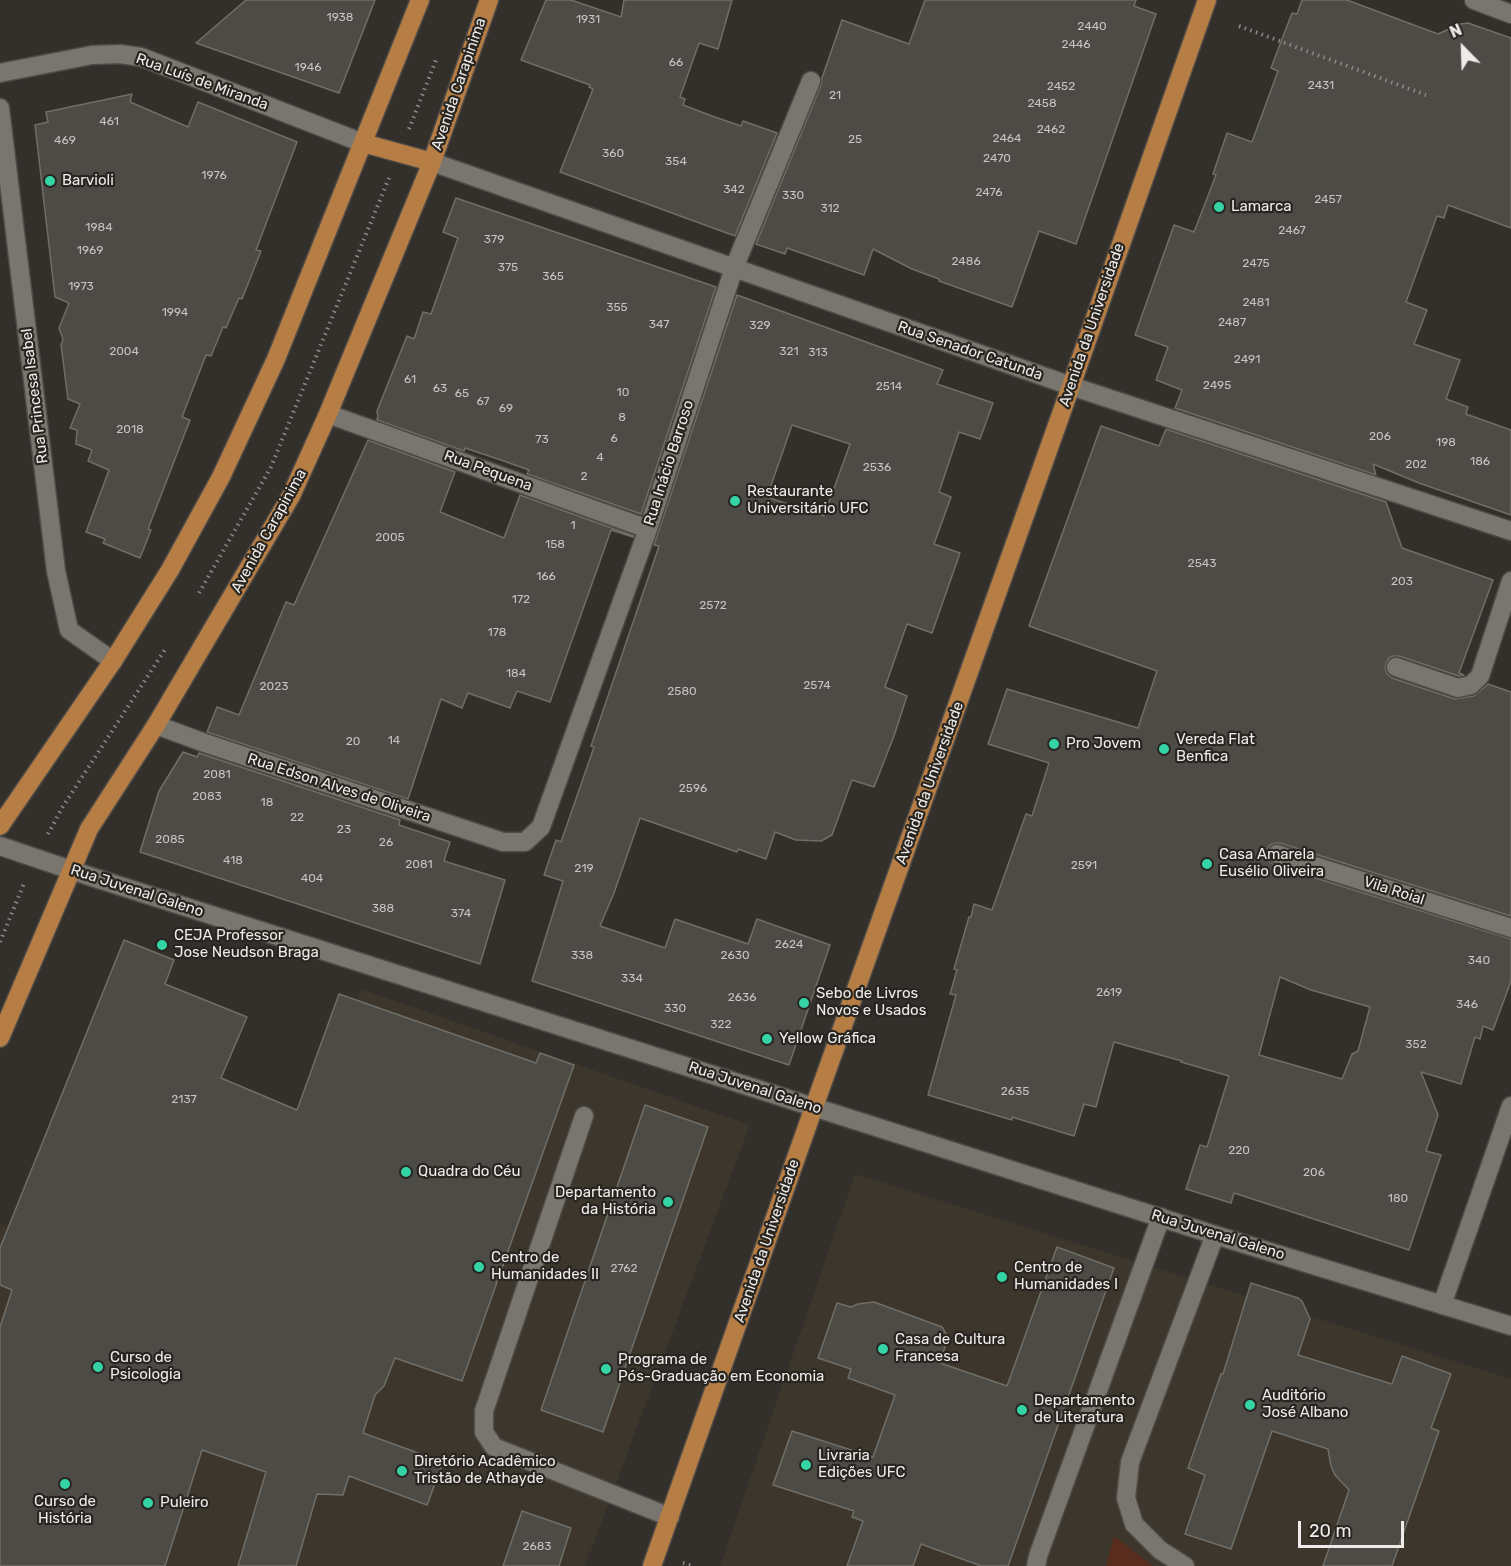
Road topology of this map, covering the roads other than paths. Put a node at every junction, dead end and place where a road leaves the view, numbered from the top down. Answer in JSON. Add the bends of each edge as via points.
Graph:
{"nodes":[{"id":1,"x":420,"y":0,"type":"edge"},
{"id":2,"x":489,"y":0,"type":"edge"},
{"id":3,"x":1207,"y":0,"type":"edge"},
{"id":4,"x":1474,"y":0,"type":"edge"},
{"id":5,"x":1511,"y":14,"type":"edge"},
{"id":6,"x":0,"y":73,"type":"edge"},
{"id":7,"x":812,"y":81,"type":"dead end"},
{"id":8,"x":0,"y":108,"type":"edge"},
{"id":9,"x":363,"y":143,"type":"junction"},
{"id":10,"x":432,"y":162,"type":"junction"},
{"id":11,"x":734,"y":268,"type":"junction"},
{"id":12,"x":1071,"y":386,"type":"junction"},
{"id":13,"x":328,"y":414,"type":"junction"},
{"id":14,"x":648,"y":529,"type":"junction"},
{"id":15,"x":1511,"y":531,"type":"edge"},
{"id":16,"x":1511,"y":582,"type":"edge"},
{"id":17,"x":113,"y":661,"type":"junction"},
{"id":18,"x":1396,"y":667,"type":"dead end"},
{"id":19,"x":156,"y":725,"type":"junction"},
{"id":20,"x":0,"y":826,"type":"edge"},
{"id":21,"x":525,"y":842,"type":"joint"},
{"id":22,"x":0,"y":846,"type":"edge"},
{"id":23,"x":1277,"y":854,"type":"dead end"},
{"id":24,"x":72,"y":870,"type":"junction"},
{"id":25,"x":1511,"y":928,"type":"edge"},
{"id":26,"x":0,"y":1038,"type":"edge"},
{"id":27,"x":1511,"y":1106,"type":"edge"},
{"id":28,"x":814,"y":1107,"type":"junction"},
{"id":29,"x":584,"y":1116,"type":"dead end"},
{"id":30,"x":1161,"y":1217,"type":"junction"},
{"id":31,"x":1215,"y":1235,"type":"junction"},
{"id":32,"x":1443,"y":1305,"type":"junction"},
{"id":33,"x":1511,"y":1326,"type":"edge"},
{"id":34,"x":670,"y":1517,"type":"junction"},
{"id":35,"x":652,"y":1566,"type":"edge"},
{"id":36,"x":1036,"y":1566,"type":"edge"},
{"id":37,"x":1185,"y":1566,"type":"edge"}],
"edges":[{"from":1,"to":9,"type":"main road"},
{"from":2,"to":10,"type":"main road","name":"Avenida Carapinima"},
{"from":3,"to":12,"type":"main road","name":"Avenida da Universidade"},
{"from":4,"to":5,"type":"street"},
{"from":6,"to":9,"type":"street","name":"Rua Luís de Miranda","via":[[92,55],[141,57]]},
{"from":7,"to":11,"type":"street","name":"Rua Inácio Barroso"},
{"from":8,"to":17,"type":"street","name":"Rua Princesa Isabel","via":[[58,581],[69,630]]},
{"from":9,"to":10,"type":"main road"},
{"from":9,"to":17,"type":"main road","via":[[276,359],[221,477],[170,570]]},
{"from":10,"to":11,"type":"street","name":"Rua Senador Catunda"},
{"from":10,"to":13,"type":"main road","name":"Avenida Carapinima"},
{"from":11,"to":12,"type":"street","name":"Rua Senador Catunda"},
{"from":11,"to":14,"type":"street","name":"Rua Inácio Barroso"},
{"from":12,"to":15,"type":"street","name":"Rua Senador Catunda"},
{"from":12,"to":28,"type":"main road","name":"Avenida da Universidade"},
{"from":13,"to":14,"type":"street","name":"Rua Pequena"},
{"from":13,"to":19,"type":"main road","name":"Avenida Carapinima","via":[[291,496]]},
{"from":14,"to":21,"type":"street","name":"Rua Inácio Barroso","via":[[541,827]]},
{"from":16,"to":18,"type":"street","via":[[1480,676],[1471,685],[1458,688]]},
{"from":17,"to":20,"type":"main road"},
{"from":19,"to":21,"type":"street","name":"Rua Edson Alves de Oliveira","via":[[503,842]]},
{"from":19,"to":24,"type":"main road","name":"Avenida Carapinima","via":[[89,829]]},
{"from":22,"to":24,"type":"street","name":"Rua Juvenal Galeno"},
{"from":23,"to":25,"type":"street","name":"Vila Roial"},
{"from":24,"to":26,"type":"main road","name":"Avenida Carapinima"},
{"from":24,"to":28,"type":"street","name":"Rua Juvenal Galeno"},
{"from":27,"to":32,"type":"street"},
{"from":28,"to":30,"type":"street","name":"Rua Juvenal Galeno"},
{"from":28,"to":34,"type":"main road","name":"Avenida da Universidade"},
{"from":29,"to":34,"type":"street","via":[[484,1411],[484,1432],[494,1447]]},
{"from":30,"to":31,"type":"street","name":"Rua Juvenal Galeno"},
{"from":30,"to":36,"type":"street"},
{"from":31,"to":32,"type":"street","name":"Rua Juvenal Galeno"},
{"from":31,"to":37,"type":"street","via":[[1130,1462],[1126,1498],[1134,1524],[1160,1550]]},
{"from":32,"to":33,"type":"street","name":"Rua Juvenal Galeno"},
{"from":34,"to":35,"type":"main road","name":"Avenida da Universidade"}]}
